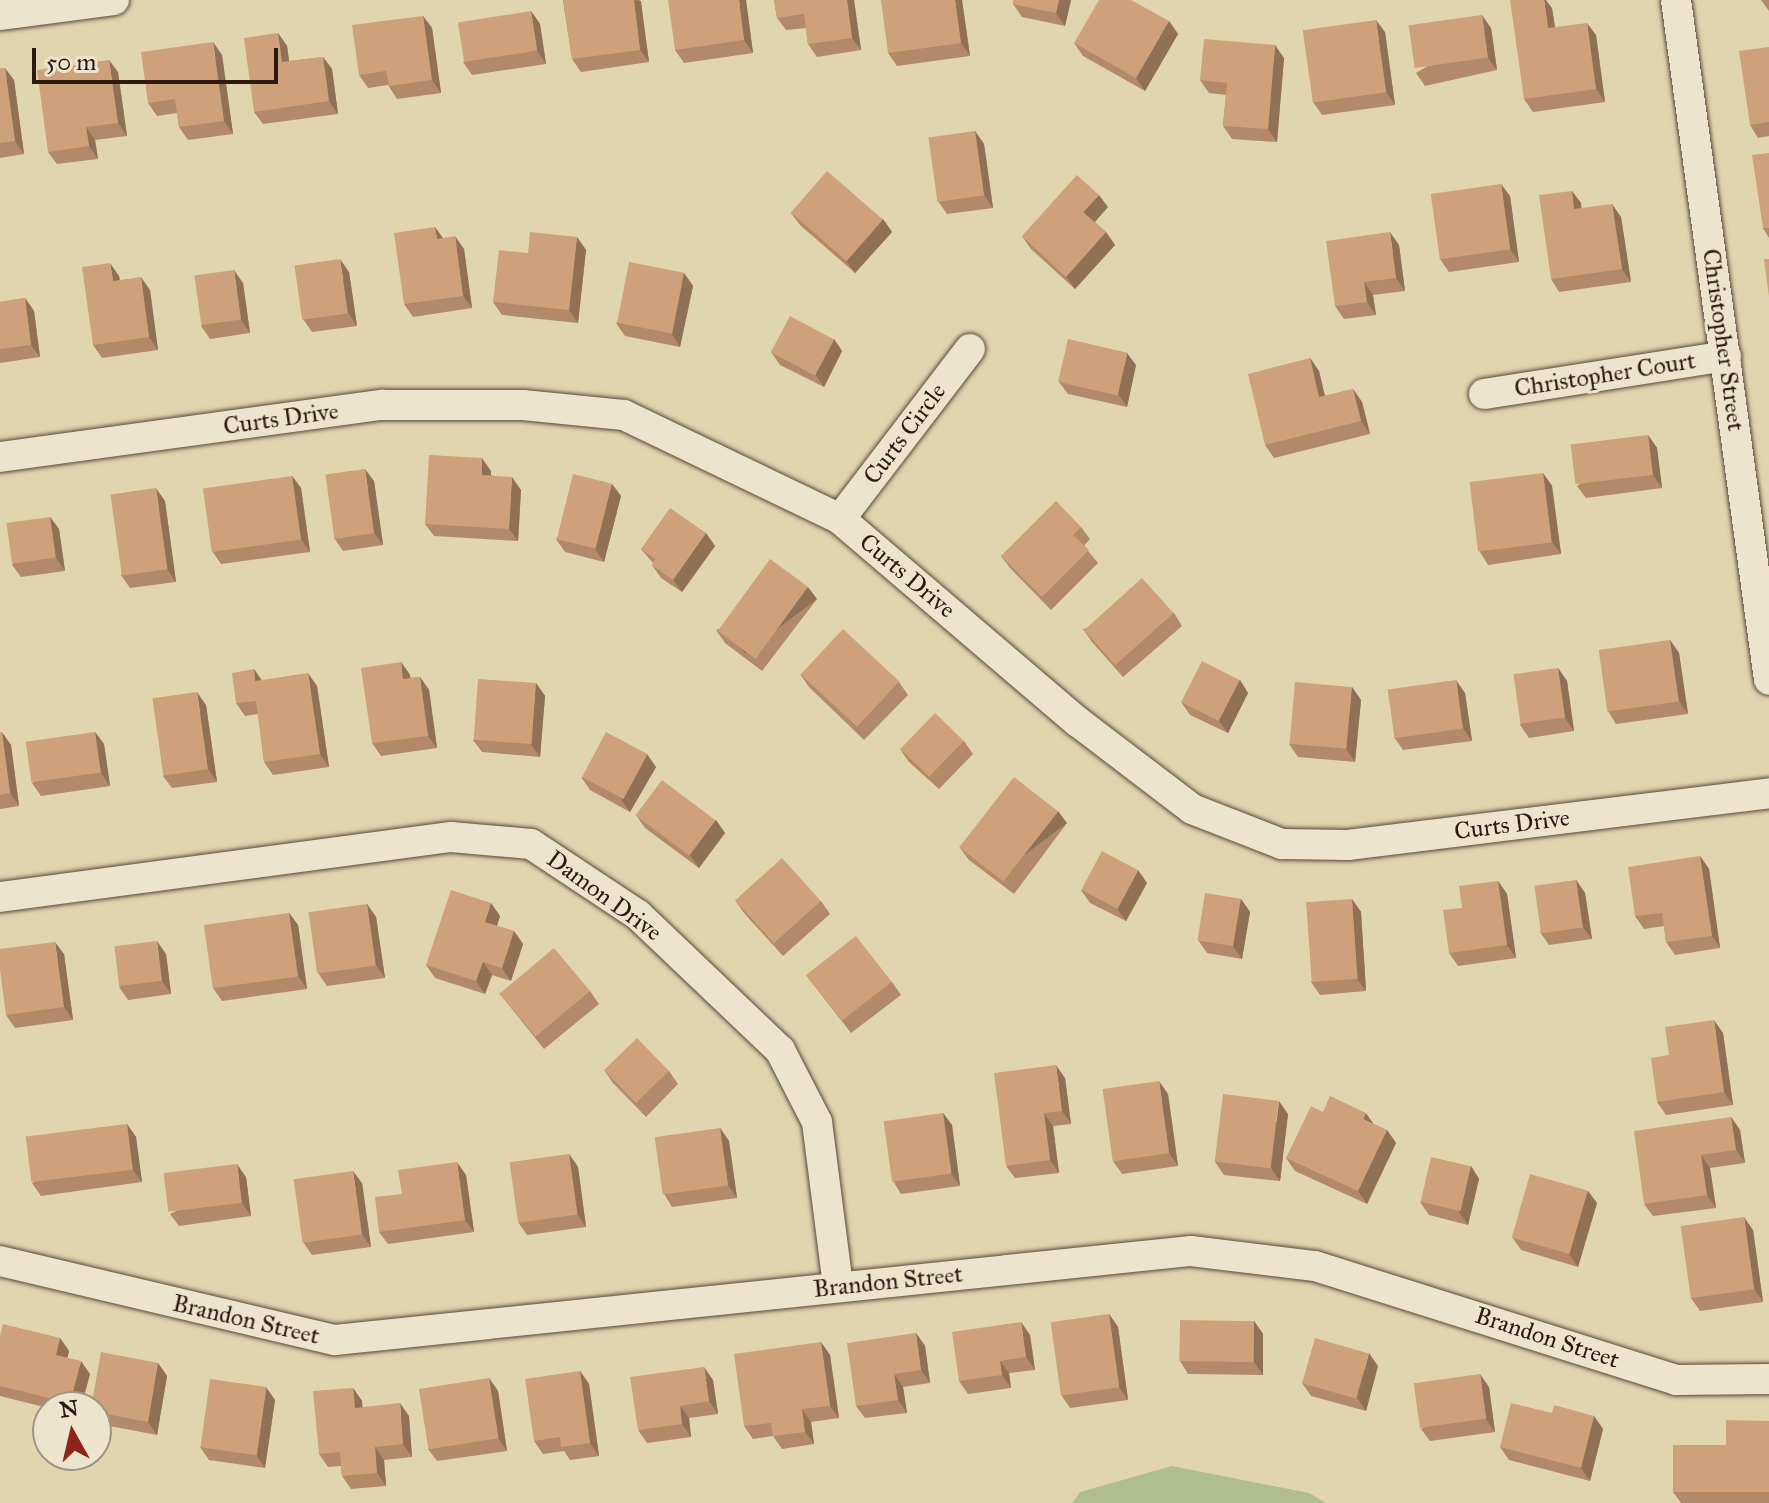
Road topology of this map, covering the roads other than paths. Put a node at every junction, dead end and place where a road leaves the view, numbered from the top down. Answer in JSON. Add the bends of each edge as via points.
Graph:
{"nodes":[{"id":1,"x":114,"y":0,"type":"edge"},
{"id":2,"x":1676,"y":0,"type":"edge"},
{"id":3,"x":0,"y":15,"type":"edge"},
{"id":4,"x":970,"y":349,"type":"dead end"},
{"id":5,"x":1726,"y":356,"type":"junction"},
{"id":6,"x":1484,"y":394,"type":"dead end"},
{"id":7,"x":0,"y":457,"type":"edge"},
{"id":8,"x":840,"y":519,"type":"junction"},
{"id":9,"x":1769,"y":680,"type":"edge"},
{"id":10,"x":1769,"y":793,"type":"edge"},
{"id":11,"x":0,"y":897,"type":"edge"},
{"id":12,"x":0,"y":1261,"type":"edge"},
{"id":13,"x":838,"y":1287,"type":"junction"},
{"id":14,"x":1769,"y":1379,"type":"edge"}],
"edges":[{"from":1,"to":3,"type":"street"},
{"from":2,"to":5,"type":"street","name":"Christopher Street"},
{"from":4,"to":8,"type":"street","name":"Curts Circle"},
{"from":5,"to":6,"type":"street","name":"Christopher Court"},
{"from":5,"to":9,"type":"street","name":"Christopher Street"},
{"from":7,"to":8,"type":"street","name":"Curts Drive","via":[[382,405],[523,405],[624,415]]},
{"from":8,"to":10,"type":"street","name":"Curts Drive","via":[[1078,722],[1192,809],[1282,844],[1348,845]]},
{"from":11,"to":13,"type":"street","name":"Damon Drive","via":[[451,837],[531,844],[638,915],[780,1050],[817,1122]]},
{"from":12,"to":13,"type":"street","name":"Brandon Street","via":[[335,1340]]},
{"from":13,"to":14,"type":"street","name":"Brandon Street","via":[[1191,1251],[1315,1266],[1676,1380]]}]}
